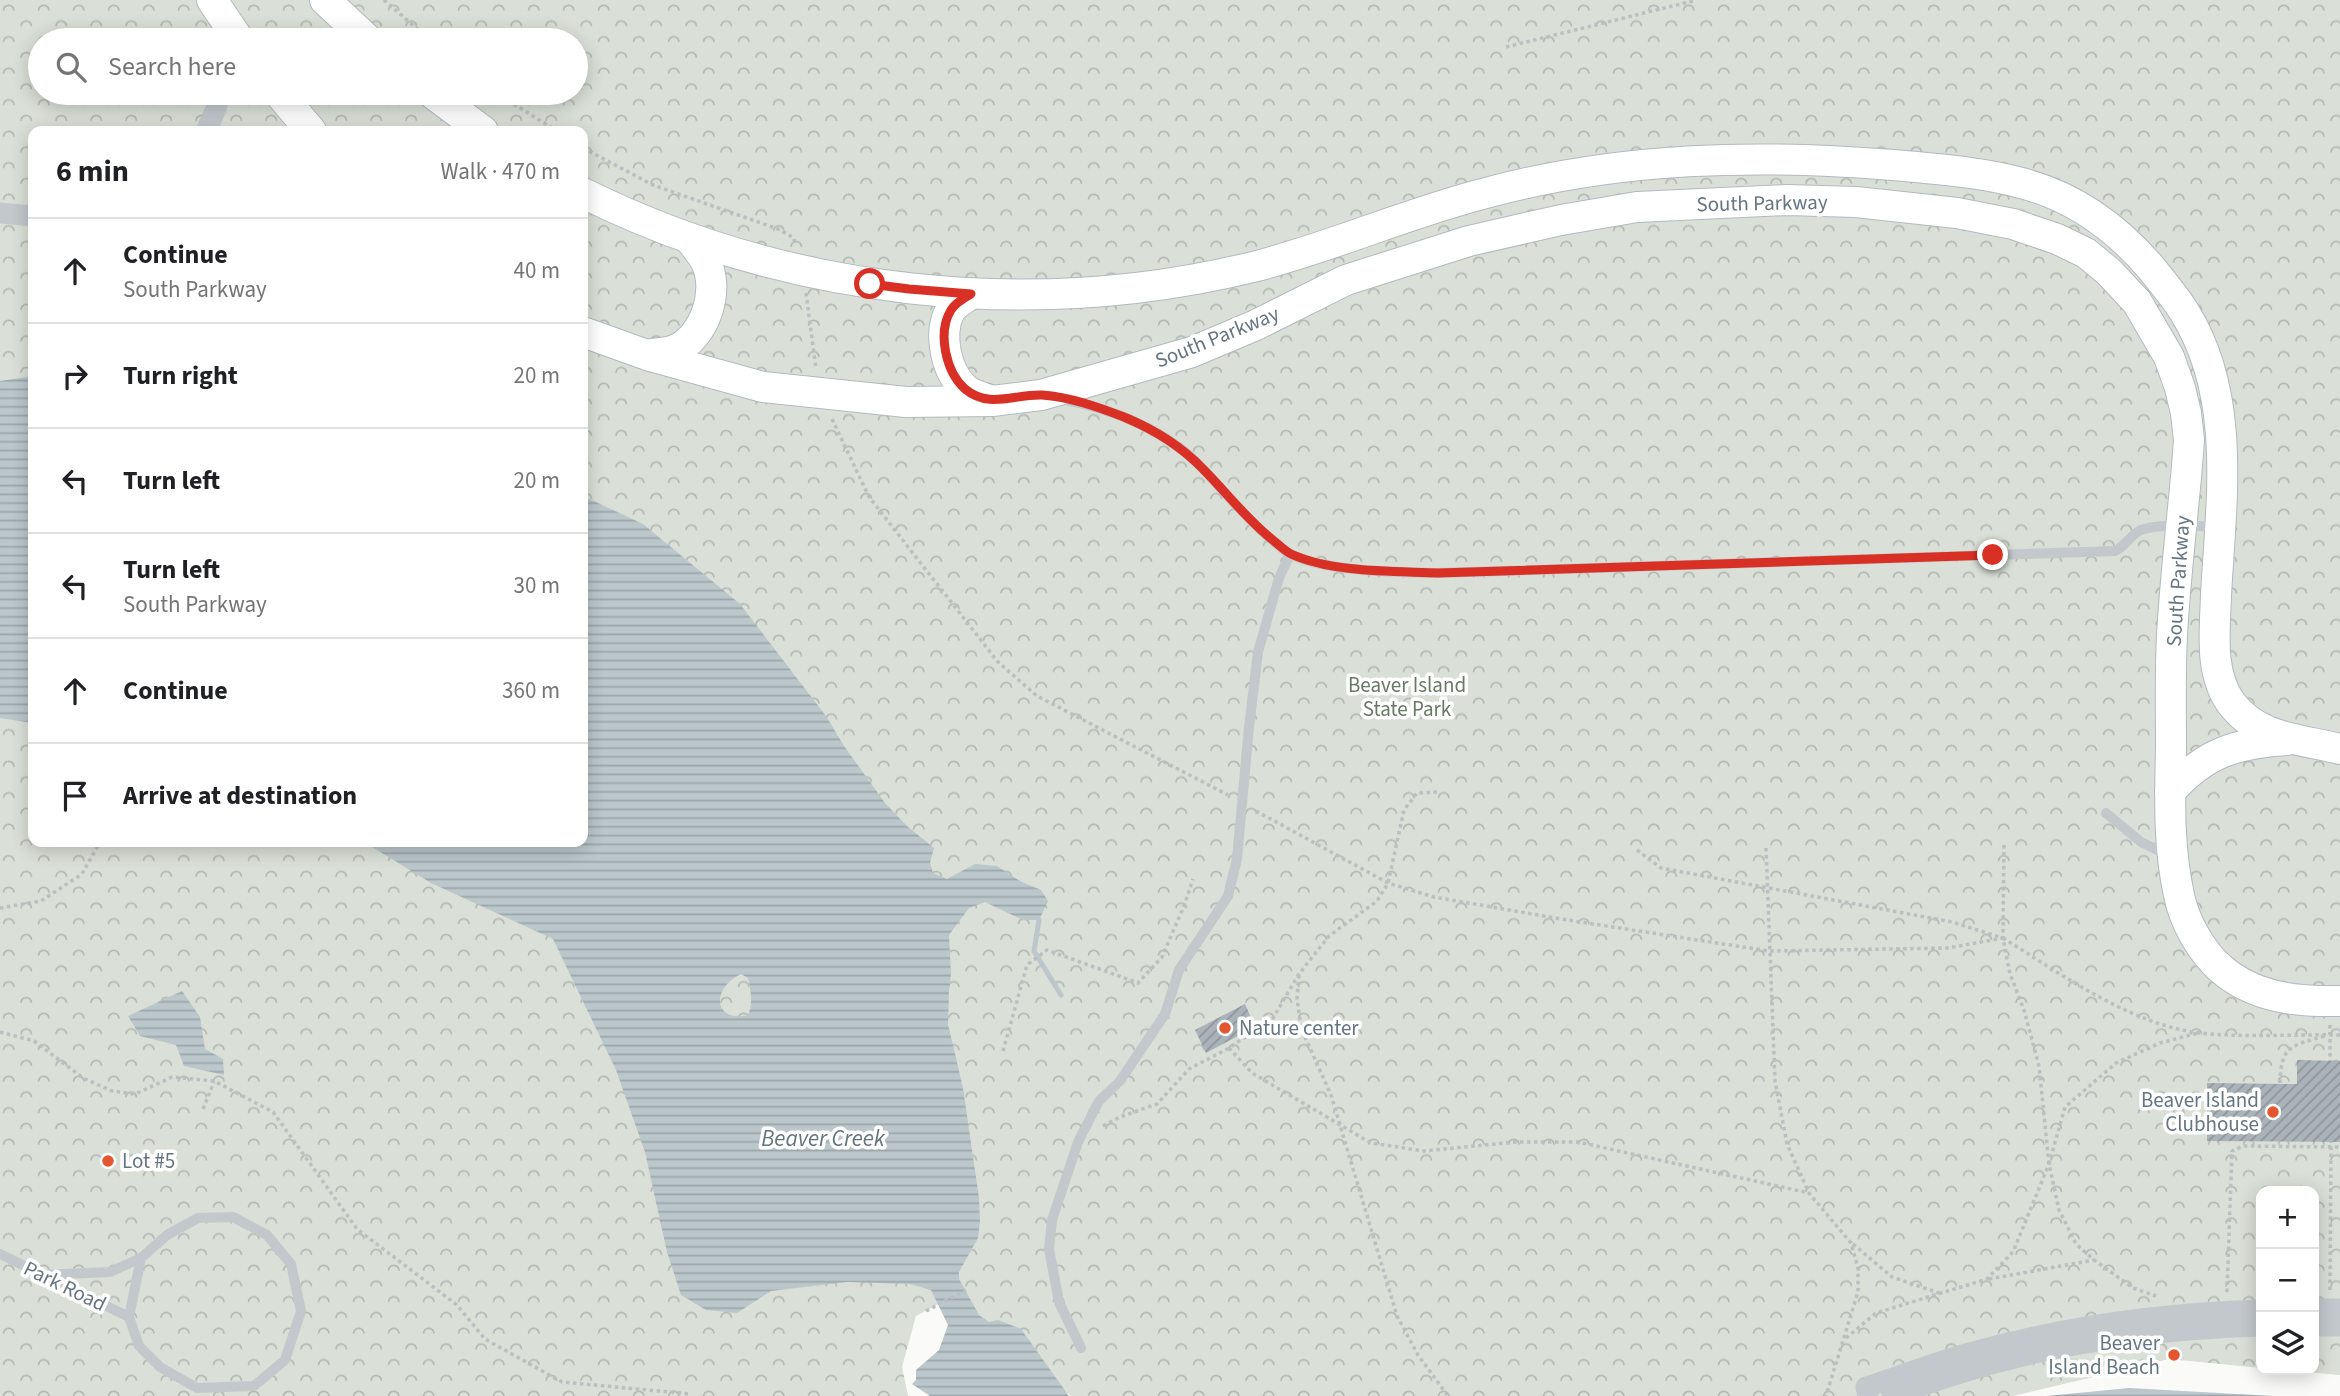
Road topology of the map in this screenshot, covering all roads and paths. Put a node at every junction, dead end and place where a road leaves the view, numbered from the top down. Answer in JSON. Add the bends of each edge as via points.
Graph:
{"nodes":[{"id":1,"x":325,"y":0,"type":"edge"},
{"id":2,"x":384,"y":0,"type":"edge"},
{"id":3,"x":1693,"y":1,"type":"edge"},
{"id":4,"x":355,"y":28,"type":"edge"},
{"id":5,"x":416,"y":28,"type":"edge"},
{"id":6,"x":1506,"y":47,"type":"dead end"},
{"id":7,"x":217,"y":105,"type":"edge"},
{"id":8,"x":289,"y":105,"type":"edge"},
{"id":9,"x":448,"y":105,"type":"edge"},
{"id":10,"x":515,"y":105,"type":"edge"},
{"id":11,"x":208,"y":126,"type":"edge"},
{"id":12,"x":308,"y":126,"type":"edge"},
{"id":13,"x":476,"y":126,"type":"edge"},
{"id":14,"x":548,"y":126,"type":"edge"},
{"id":15,"x":588,"y":151,"type":"edge"},
{"id":16,"x":588,"y":195,"type":"edge"},
{"id":17,"x":0,"y":213,"type":"edge"},
{"id":18,"x":28,"y":216,"type":"edge"},
{"id":19,"x":689,"y":238,"type":"junction"},
{"id":20,"x":802,"y":271,"type":"junction"},
{"id":21,"x":971,"y":294,"type":"junction"},
{"id":22,"x":588,"y":334,"type":"edge"},
{"id":23,"x":647,"y":355,"type":"junction"},
{"id":24,"x":820,"y":394,"type":"junction"},
{"id":25,"x":1041,"y":395,"type":"junction"},
{"id":26,"x":992,"y":401,"type":"junction"},
{"id":27,"x":2182,"y":525,"type":"junction"},
{"id":28,"x":2220,"y":527,"type":"junction"},
{"id":29,"x":1290,"y":554,"type":"junction"},
{"id":30,"x":2296,"y":740,"type":"junction"},
{"id":31,"x":2340,"y":749,"type":"edge"},
{"id":32,"x":1438,"y":793,"type":"dead end"},
{"id":33,"x":2170,"y":793,"type":"junction"},
{"id":34,"x":1242,"y":803,"type":"junction"},
{"id":35,"x":2106,"y":813,"type":"dead end"},
{"id":36,"x":2004,"y":844,"type":"dead end"},
{"id":37,"x":97,"y":847,"type":"edge"},
{"id":38,"x":1766,"y":848,"type":"dead end"},
{"id":39,"x":1637,"y":850,"type":"dead end"},
{"id":40,"x":2172,"y":857,"type":"junction"},
{"id":41,"x":1193,"y":879,"type":"dead end"},
{"id":42,"x":1388,"y":883,"type":"junction"},
{"id":43,"x":1766,"y":888,"type":"junction"},
{"id":44,"x":0,"y":908,"type":"edge"},
{"id":45,"x":2003,"y":938,"type":"junction"},
{"id":46,"x":1769,"y":951,"type":"junction"},
{"id":47,"x":1299,"y":974,"type":"junction"},
{"id":48,"x":2335,"y":1001,"type":"edge"},
{"id":49,"x":0,"y":1032,"type":"edge"},
{"id":50,"x":2198,"y":1033,"type":"junction"},
{"id":51,"x":2330,"y":1035,"type":"junction"},
{"id":52,"x":2340,"y":1036,"type":"edge"},
{"id":53,"x":1229,"y":1048,"type":"junction"},
{"id":54,"x":1003,"y":1051,"type":"dead end"},
{"id":55,"x":2330,"y":1061,"type":"dead end"},
{"id":56,"x":214,"y":1081,"type":"junction"},
{"id":57,"x":2280,"y":1083,"type":"dead end"},
{"id":58,"x":203,"y":1109,"type":"dead end"},
{"id":59,"x":1339,"y":1123,"type":"junction"},
{"id":60,"x":1078,"y":1142,"type":"junction"},
{"id":61,"x":2331,"y":1144,"type":"junction"},
{"id":62,"x":2340,"y":1147,"type":"edge"},
{"id":63,"x":2049,"y":1164,"type":"junction"},
{"id":64,"x":1810,"y":1193,"type":"junction"},
{"id":65,"x":1851,"y":1242,"type":"junction"},
{"id":66,"x":0,"y":1254,"type":"edge"},
{"id":67,"x":141,"y":1258,"type":"junction"},
{"id":68,"x":2094,"y":1261,"type":"junction"},
{"id":69,"x":40,"y":1275,"type":"junction"},
{"id":70,"x":1987,"y":1279,"type":"junction"},
{"id":71,"x":966,"y":1290,"type":"dead end"},
{"id":72,"x":1941,"y":1293,"type":"junction"},
{"id":73,"x":2167,"y":1301,"type":"dead end"},
{"id":74,"x":2256,"y":1310,"type":"edge"},
{"id":75,"x":926,"y":1311,"type":"dead end"},
{"id":76,"x":2226,"y":1311,"type":"junction"},
{"id":77,"x":2331,"y":1313,"type":"edge"},
{"id":78,"x":129,"y":1317,"type":"junction"},
{"id":79,"x":2256,"y":1326,"type":"edge"},
{"id":80,"x":1844,"y":1339,"type":"junction"},
{"id":81,"x":1082,"y":1348,"type":"dead end"},
{"id":82,"x":691,"y":1394,"type":"dead end"},
{"id":83,"x":1448,"y":1396,"type":"edge"},
{"id":84,"x":1826,"y":1396,"type":"edge"},
{"id":85,"x":1868,"y":1396,"type":"edge"},
{"id":86,"x":1892,"y":1396,"type":"edge"}],
"edges":[{"from":1,"to":4,"type":"street"},
{"from":2,"to":5,"type":"path"},
{"from":3,"to":6,"type":"path"},
{"from":7,"to":11,"type":"street"},
{"from":8,"to":12,"type":"street"},
{"from":9,"to":13,"type":"street"},
{"from":10,"to":14,"type":"path"},
{"from":15,"to":20,"type":"path","via":[[653,185],[778,229],[794,238]]},
{"from":16,"to":19,"type":"street","name":"South Parkway"},
{"from":17,"to":18,"type":"street"},
{"from":19,"to":20,"type":"street","name":"South Parkway"},
{"from":19,"to":23,"type":"street","via":[[706,261],[709,275],[711,297],[703,323],[674,350]]},
{"from":20,"to":21,"type":"street","name":"South Parkway"},
{"from":20,"to":24,"type":"path"},
{"from":21,"to":26,"type":"street","via":[[950,311],[944,338],[947,355],[962,387]]},
{"from":21,"to":28,"type":"street","name":"South Parkway","via":[[1036,296],[1159,285],[1254,267],[1532,181],[1682,160],[1787,159],[2000,178],[2074,202],[2105,223],[2138,254],[2185,313],[2210,368],[2219,407]]},
{"from":22,"to":23,"type":"street","name":"South Parkway"},
{"from":23,"to":24,"type":"street","name":"South Parkway","via":[[763,387]]},
{"from":24,"to":26,"type":"street","name":"South Parkway","via":[[906,402]]},
{"from":24,"to":34,"type":"path","via":[[869,497],[998,662],[1037,696]]},
{"from":25,"to":26,"type":"street","name":"South Parkway"},
{"from":25,"to":27,"type":"street","name":"South Parkway","via":[[1192,352],[1346,280],[1469,241],[1561,220],[1637,207],[1787,200],[1957,213],[2013,224],[2086,253],[2137,302],[2169,357],[2186,413],[2189,440]]},
{"from":25,"to":29,"type":"lane","via":[[1088,404],[1144,425],[1195,462],[1251,523]]},
{"from":27,"to":28,"type":"lane"},
{"from":27,"to":29,"type":"lane","via":[[2143,530],[2116,551],[1438,573],[1323,563]]},
{"from":27,"to":33,"type":"street","name":"South Parkway","via":[[2172,635]]},
{"from":28,"to":30,"type":"street","name":"South Parkway","via":[[2214,642],[2218,675],[2227,698],[2243,716],[2264,731]]},
{"from":29,"to":34,"type":"lane","via":[[1258,652]]},
{"from":30,"to":31,"type":"street","name":"South Parkway"},
{"from":30,"to":33,"type":"street","via":[[2227,750],[2204,762]]},
{"from":32,"to":42,"type":"path","via":[[1417,793],[1404,810]]},
{"from":33,"to":40,"type":"street","name":"South Parkway"},
{"from":34,"to":42,"type":"path"},
{"from":34,"to":60,"type":"lane","via":[[1228,896],[1179,970],[1165,1014],[1120,1081],[1098,1101]]},
{"from":35,"to":40,"type":"lane","via":[[2141,842]]},
{"from":36,"to":45,"type":"path"},
{"from":37,"to":44,"type":"path","via":[[82,874],[41,901]]},
{"from":38,"to":43,"type":"path"},
{"from":39,"to":43,"type":"path","via":[[1661,869]]},
{"from":40,"to":48,"type":"street","name":"South Parkway","via":[[2179,898],[2190,926],[2221,969],[2248,987],[2279,998]]},
{"from":41,"to":54,"type":"path","via":[[1162,957],[1138,983],[1047,950],[1027,965]]},
{"from":42,"to":46,"type":"path","via":[[1434,897]]},
{"from":42,"to":47,"type":"path","via":[[1377,901],[1329,936]]},
{"from":43,"to":45,"type":"path","via":[[1952,922]]},
{"from":43,"to":46,"type":"path"},
{"from":45,"to":46,"type":"path","via":[[1948,948]]},
{"from":45,"to":50,"type":"path","via":[[2096,995],[2144,1018]]},
{"from":45,"to":63,"type":"path","via":[[2039,1066]]},
{"from":46,"to":64,"type":"path","via":[[1775,1081],[1787,1144]]},
{"from":47,"to":53,"type":"path","via":[[1273,1018]]},
{"from":47,"to":59,"type":"path","via":[[1301,1028]]},
{"from":48,"to":51,"type":"path"},
{"from":49,"to":56,"type":"path","via":[[34,1041],[83,1078],[112,1091],[135,1094],[172,1077]]},
{"from":50,"to":51,"type":"path"},
{"from":50,"to":63,"type":"path","via":[[2160,1043],[2116,1063],[2065,1107]]},
{"from":51,"to":52,"type":"path"},
{"from":51,"to":55,"type":"path"},
{"from":51,"to":57,"type":"path","via":[[2286,1052],[2280,1063]]},
{"from":53,"to":59,"type":"path","via":[[1252,1073]]},
{"from":53,"to":60,"type":"path","via":[[1189,1069],[1157,1104],[1120,1116]]},
{"from":56,"to":58,"type":"path"},
{"from":56,"to":82,"type":"path","via":[[273,1112],[357,1229],[457,1305],[485,1339],[562,1382]]},
{"from":59,"to":64,"type":"path","via":[[1371,1143],[1424,1151],[1515,1142],[1578,1142]]},
{"from":59,"to":83,"type":"path","via":[[1397,1316]]},
{"from":60,"to":81,"type":"lane","via":[[1052,1220],[1049,1249],[1059,1302]]},
{"from":61,"to":62,"type":"path"},
{"from":61,"to":76,"type":"path","via":[[2243,1146],[2232,1152]]},
{"from":61,"to":77,"type":"path"},
{"from":63,"to":68,"type":"path","via":[[2059,1210],[2077,1244]]},
{"from":63,"to":70,"type":"path","via":[[2013,1252]]},
{"from":64,"to":65,"type":"path"},
{"from":65,"to":72,"type":"path","via":[[1892,1278]]},
{"from":65,"to":80,"type":"path","via":[[1858,1292]]},
{"from":66,"to":69,"type":"lane","name":"Park Road"},
{"from":67,"to":69,"type":"lane","via":[[110,1272]]},
{"from":67,"to":78,"type":"lane","name":"Park Road"},
{"from":67,"to":78,"type":"lane","name":"Park Road","via":[[167,1235],[198,1218],[233,1217],[267,1235],[291,1264],[301,1311],[285,1360],[254,1385],[197,1388],[160,1367],[139,1346]]},
{"from":68,"to":70,"type":"path"},
{"from":68,"to":73,"type":"path","via":[[2133,1288]]},
{"from":69,"to":78,"type":"lane","name":"Park Road"},
{"from":70,"to":72,"type":"path"},
{"from":71,"to":75,"type":"path"},
{"from":72,"to":80,"type":"path","via":[[1876,1313]]},
{"from":74,"to":76,"type":"street"},
{"from":76,"to":85,"type":"street","via":[[2130,1320],[2043,1335],[1961,1355],[1866,1387]]},
{"from":79,"to":86,"type":"street","via":[[2132,1336],[2046,1351]]},
{"from":80,"to":84,"type":"path"}]}
